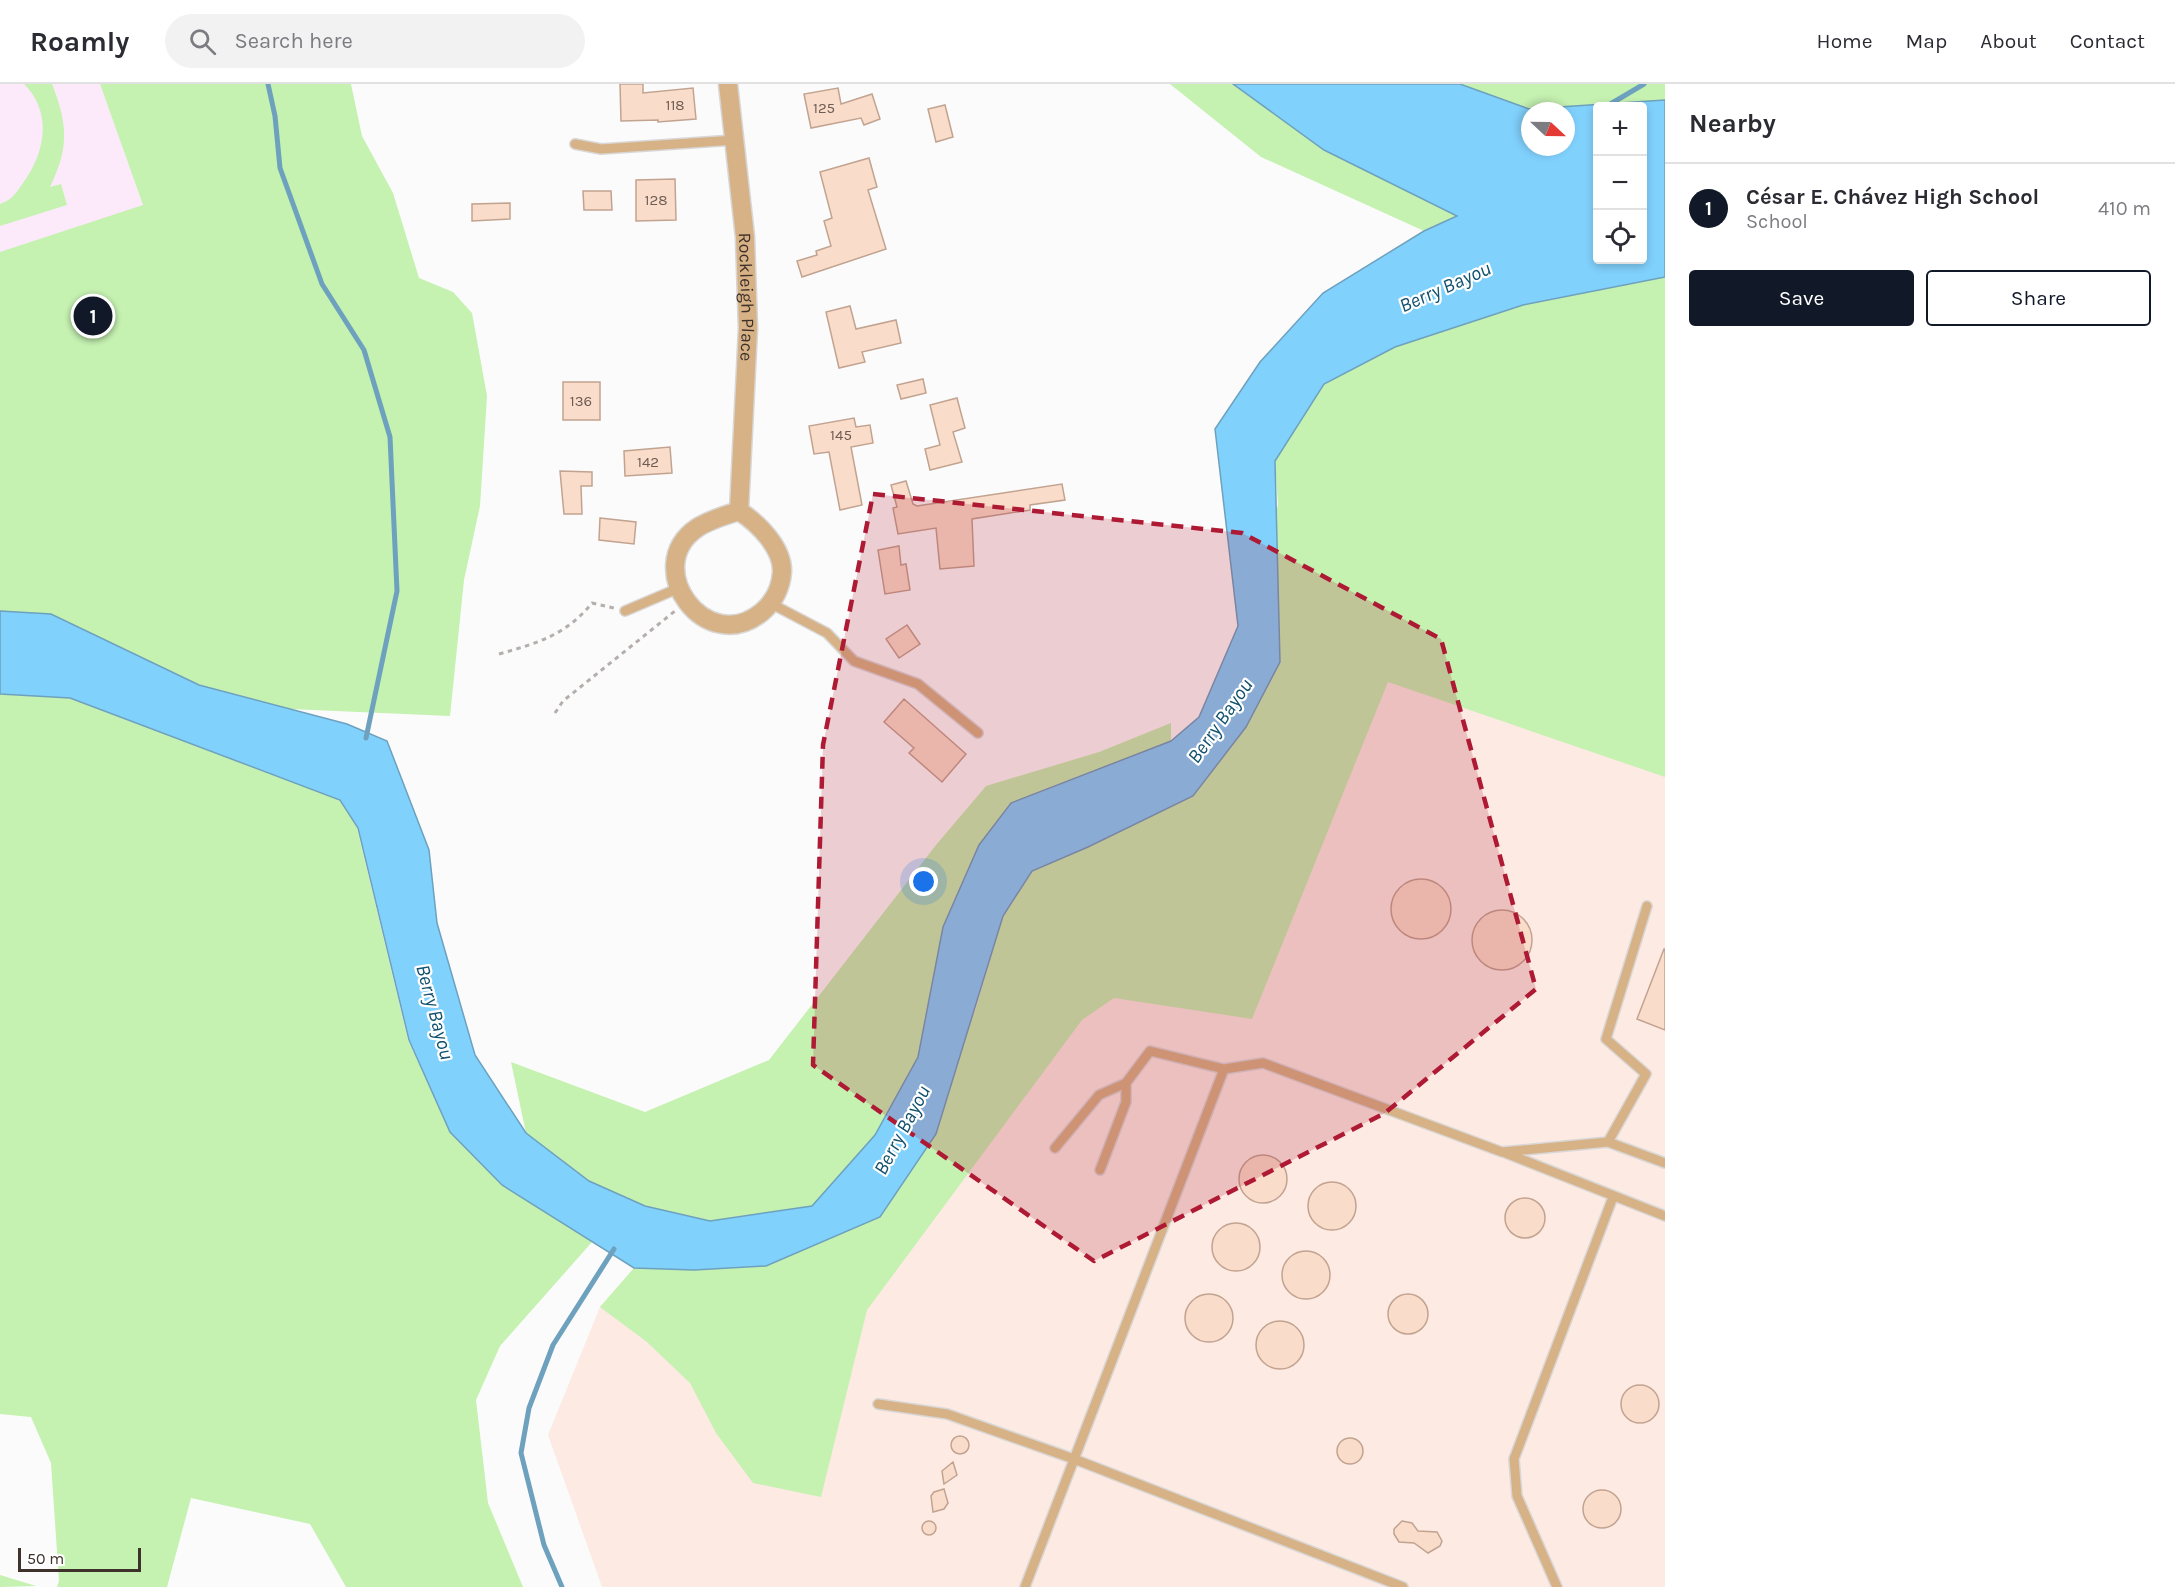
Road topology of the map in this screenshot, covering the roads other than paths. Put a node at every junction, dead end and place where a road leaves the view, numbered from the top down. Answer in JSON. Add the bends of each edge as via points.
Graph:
{"nodes":[{"id":1,"x":728,"y":84,"type":"edge"},
{"id":2,"x":735,"y":141,"type":"junction"},
{"id":3,"x":575,"y":144,"type":"dead end"},
{"id":4,"x":739,"y":511,"type":"junction"},
{"id":5,"x":682,"y":595,"type":"junction"},
{"id":6,"x":770,"y":603,"type":"junction"},
{"id":7,"x":625,"y":611,"type":"road end"},
{"id":8,"x":978,"y":733,"type":"dead end"},
{"id":9,"x":1647,"y":906,"type":"dead end"},
{"id":10,"x":1224,"y":1069,"type":"junction"},
{"id":11,"x":1126,"y":1083,"type":"junction"},
{"id":12,"x":1608,"y":1142,"type":"junction"},
{"id":13,"x":1055,"y":1148,"type":"dead end"},
{"id":14,"x":1502,"y":1152,"type":"junction"},
{"id":15,"x":1665,"y":1163,"type":"edge"},
{"id":16,"x":1100,"y":1170,"type":"dead end"},
{"id":17,"x":1613,"y":1197,"type":"junction"},
{"id":18,"x":1665,"y":1216,"type":"edge"},
{"id":19,"x":878,"y":1404,"type":"dead end"},
{"id":20,"x":1074,"y":1459,"type":"junction"},
{"id":21,"x":1025,"y":1587,"type":"edge"},
{"id":22,"x":1402,"y":1587,"type":"edge"},
{"id":23,"x":1557,"y":1587,"type":"edge"}],
"edges":[{"from":1,"to":2,"type":"street","name":"Rockleigh Place"},
{"from":2,"to":3,"type":"lane","via":[[601,149]]},
{"from":2,"to":4,"type":"street","name":"Rockleigh Place","via":[[745,237],[748,328]]},
{"from":4,"to":5,"type":"street","via":[[690,534],[676,562]]},
{"from":4,"to":6,"type":"street","via":[[759,528],[780,558],[781,579]]},
{"from":5,"to":6,"type":"street","via":[[700,616],[733,624],[755,617]]},
{"from":5,"to":7,"type":"lane"},
{"from":6,"to":8,"type":"lane","via":[[827,633],[854,661],[918,684]]},
{"from":9,"to":12,"type":"lane","via":[[1606,1039],[1646,1074]]},
{"from":10,"to":11,"type":"lane","via":[[1150,1051]]},
{"from":10,"to":14,"type":"lane","via":[[1263,1064]]},
{"from":10,"to":20,"type":"lane"},
{"from":11,"to":13,"type":"lane","via":[[1099,1095]]},
{"from":11,"to":16,"type":"lane","via":[[1126,1102]]},
{"from":12,"to":14,"type":"lane"},
{"from":12,"to":15,"type":"lane"},
{"from":14,"to":17,"type":"lane"},
{"from":17,"to":18,"type":"lane"},
{"from":17,"to":23,"type":"lane","via":[[1514,1459],[1517,1496]]},
{"from":19,"to":20,"type":"lane","via":[[947,1414]]},
{"from":20,"to":21,"type":"lane"},
{"from":20,"to":22,"type":"lane"}]}
